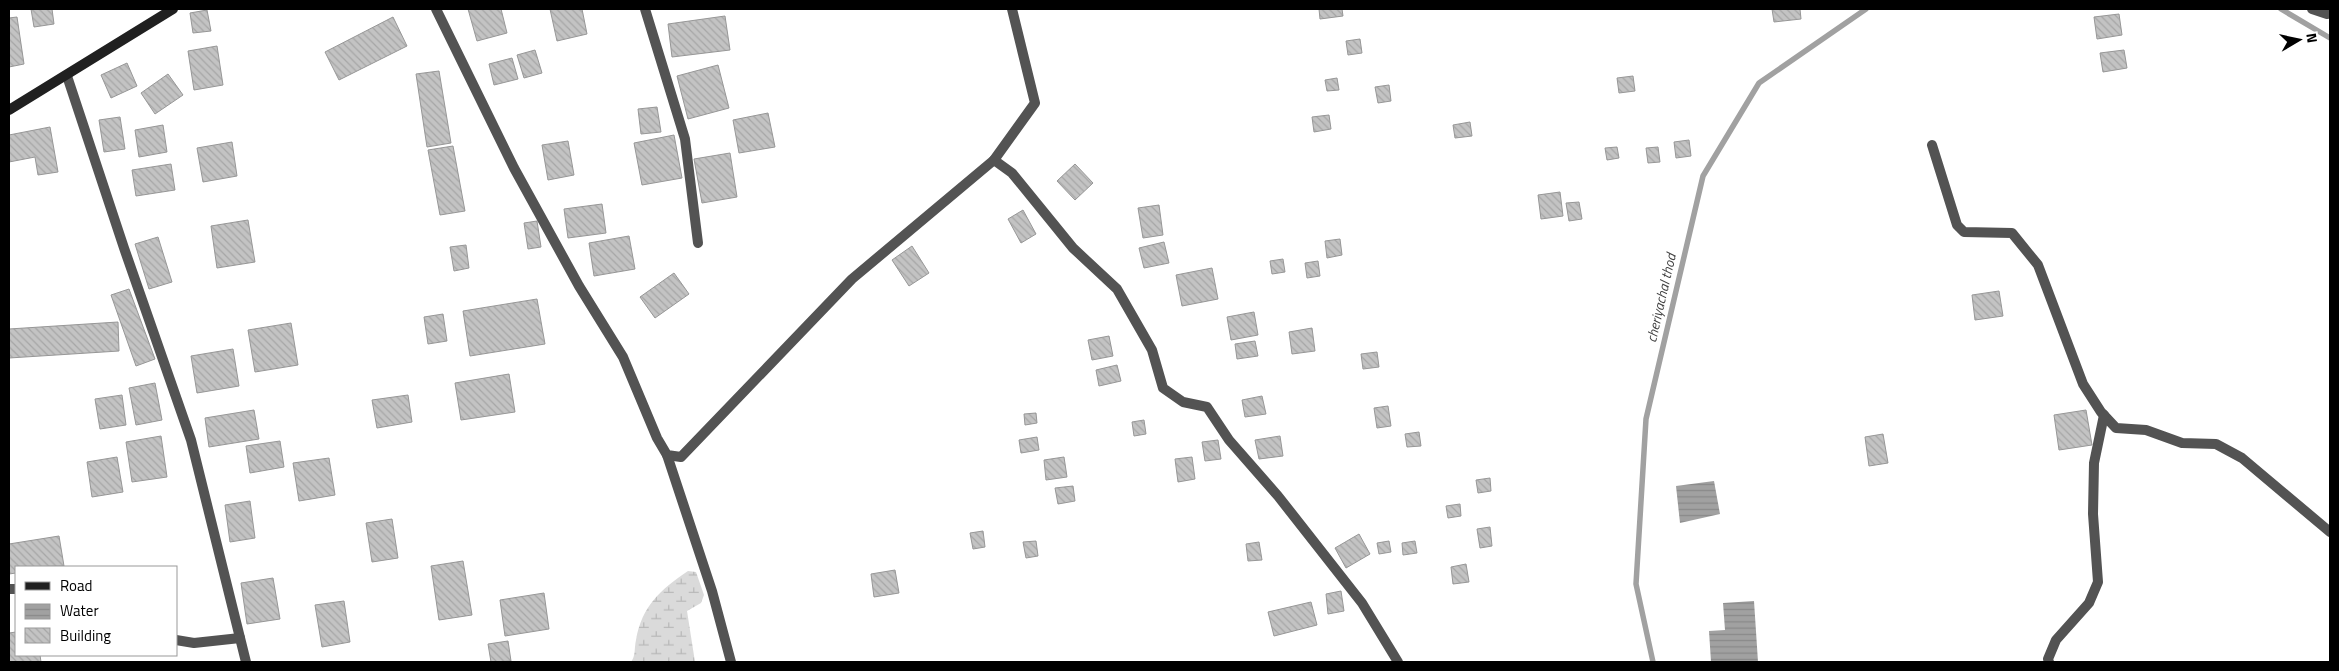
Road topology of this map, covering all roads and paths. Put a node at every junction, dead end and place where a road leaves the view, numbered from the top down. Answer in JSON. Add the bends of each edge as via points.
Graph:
{"nodes":[{"id":1,"x":173,"y":9,"type":"edge"},
{"id":2,"x":436,"y":9,"type":"edge"},
{"id":3,"x":645,"y":9,"type":"edge"},
{"id":4,"x":1012,"y":9,"type":"edge"},
{"id":5,"x":2312,"y":9,"type":"edge"},
{"id":6,"x":2327,"y":9,"type":"edge"},
{"id":7,"x":67,"y":76,"type":"junction"},
{"id":8,"x":9,"y":110,"type":"edge"},
{"id":9,"x":1932,"y":145,"type":"dead end"},
{"id":10,"x":994,"y":160,"type":"junction"},
{"id":11,"x":698,"y":243,"type":"dead end"},
{"id":12,"x":2104,"y":416,"type":"junction"},
{"id":13,"x":667,"y":456,"type":"junction"},
{"id":14,"x":2330,"y":532,"type":"edge"},
{"id":15,"x":240,"y":638,"type":"junction"},
{"id":16,"x":178,"y":640,"type":"edge"},
{"id":17,"x":246,"y":662,"type":"edge"},
{"id":18,"x":731,"y":662,"type":"edge"},
{"id":19,"x":1398,"y":662,"type":"edge"},
{"id":20,"x":2049,"y":662,"type":"edge"}],
"edges":[{"from":1,"to":7,"type":"main road"},
{"from":2,"to":13,"type":"street","via":[[514,168],[579,286],[623,357]]},
{"from":3,"to":11,"type":"street","via":[[685,139]]},
{"from":4,"to":10,"type":"street","via":[[1035,102]]},
{"from":5,"to":6,"type":"street","via":[[2327,14]]},
{"from":7,"to":8,"type":"main road"},
{"from":7,"to":15,"type":"street","via":[[191,440]]},
{"from":9,"to":12,"type":"street","via":[[1957,225],[1964,232],[2012,232],[2038,266],[2083,384]]},
{"from":10,"to":13,"type":"street","via":[[852,279],[681,457]]},
{"from":10,"to":19,"type":"street","via":[[1012,173],[1073,248],[1117,289],[1152,350],[1163,388],[1183,402],[1207,406],[1229,440],[1278,496],[1362,604]]},
{"from":12,"to":14,"type":"street","via":[[2116,428],[2146,430],[2182,443],[2216,444],[2242,458]]},
{"from":12,"to":20,"type":"street","via":[[2094,472],[2092,514],[2098,582],[2089,603],[2056,640]]},
{"from":13,"to":18,"type":"street","via":[[712,591]]},
{"from":15,"to":16,"type":"street","via":[[194,643]]},
{"from":15,"to":17,"type":"street"}]}
